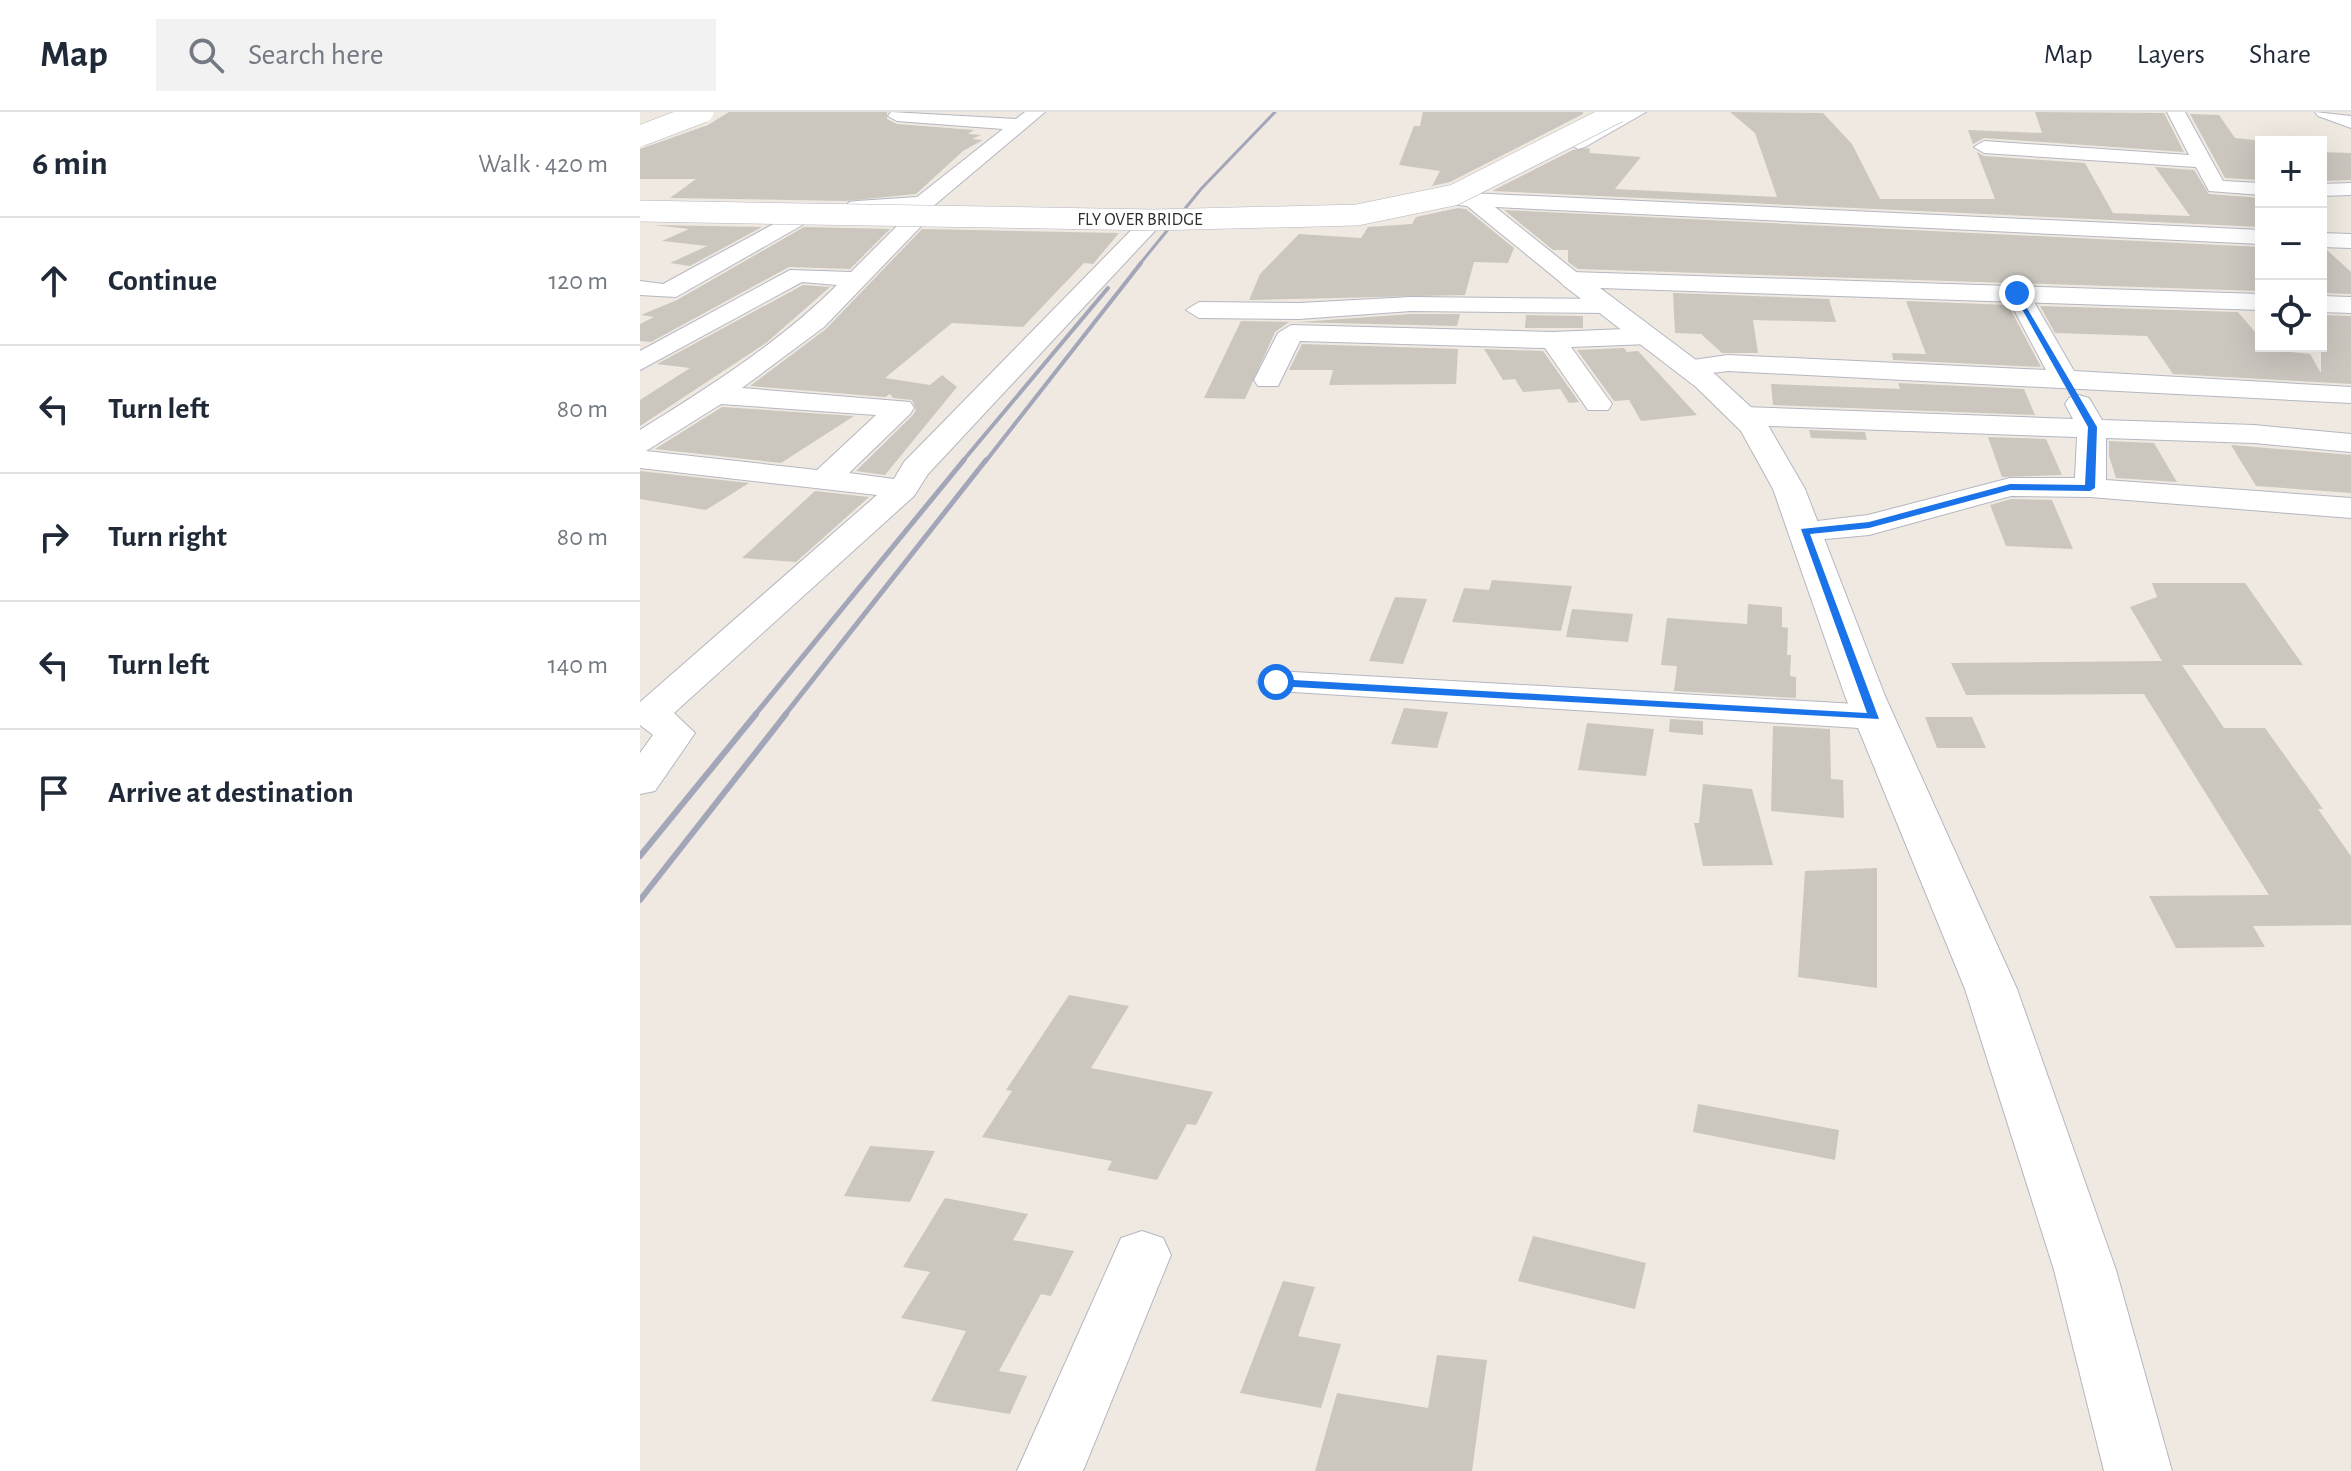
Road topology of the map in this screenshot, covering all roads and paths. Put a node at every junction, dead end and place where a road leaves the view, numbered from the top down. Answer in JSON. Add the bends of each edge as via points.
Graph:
{"nodes":[{"id":1,"x":680,"y":112,"type":"edge"},
{"id":2,"x":703,"y":112,"type":"edge"},
{"id":3,"x":716,"y":112,"type":"edge"},
{"id":4,"x":904,"y":112,"type":"edge"},
{"id":5,"x":1618,"y":112,"type":"edge"},
{"id":6,"x":1637,"y":112,"type":"edge"},
{"id":7,"x":2176,"y":112,"type":"edge"},
{"id":8,"x":2324,"y":112,"type":"edge"},
{"id":9,"x":1028,"y":119,"type":"edge"},
{"id":10,"x":2351,"y":122,"type":"edge"},
{"id":11,"x":640,"y":128,"type":"edge"},
{"id":12,"x":665,"y":131,"type":"junction"},
{"id":13,"x":640,"y":139,"type":"edge"},
{"id":14,"x":1984,"y":147,"type":"dead end"},
{"id":15,"x":2203,"y":162,"type":"junction"},
{"id":16,"x":2255,"y":189,"type":"edge"},
{"id":17,"x":2351,"y":189,"type":"edge"},
{"id":18,"x":2327,"y":190,"type":"edge"},
{"id":19,"x":1472,"y":200,"type":"junction"},
{"id":20,"x":640,"y":201,"type":"edge"},
{"id":21,"x":640,"y":211,"type":"edge"},
{"id":22,"x":803,"y":215,"type":"junction"},
{"id":23,"x":918,"y":218,"type":"junction"},
{"id":24,"x":1154,"y":220,"type":"junction"},
{"id":25,"x":2255,"y":237,"type":"edge"},
{"id":26,"x":2327,"y":240,"type":"edge"},
{"id":27,"x":2351,"y":241,"type":"edge"},
{"id":28,"x":859,"y":280,"type":"junction"},
{"id":29,"x":1572,"y":280,"type":"junction"},
{"id":30,"x":640,"y":288,"type":"edge"},
{"id":31,"x":2017,"y":293,"type":"junction"},
{"id":32,"x":2255,"y":302,"type":"edge"},
{"id":33,"x":1411,"y":304,"type":"junction"},
{"id":34,"x":2327,"y":304,"type":"edge"},
{"id":35,"x":2351,"y":305,"type":"edge"},
{"id":36,"x":1610,"y":306,"type":"junction"},
{"id":37,"x":1199,"y":310,"type":"dead end"},
{"id":38,"x":1393,"y":336,"type":"junction"},
{"id":39,"x":1649,"y":336,"type":"junction"},
{"id":40,"x":1553,"y":340,"type":"junction"},
{"id":41,"x":640,"y":344,"type":"edge"},
{"id":42,"x":668,"y":347,"type":"junction"},
{"id":43,"x":769,"y":357,"type":"junction"},
{"id":44,"x":640,"y":362,"type":"edge"},
{"id":45,"x":1689,"y":368,"type":"junction"},
{"id":46,"x":2065,"y":379,"type":"junction"},
{"id":47,"x":1268,"y":380,"type":"dead end"},
{"id":48,"x":715,"y":395,"type":"junction"},
{"id":49,"x":2351,"y":395,"type":"edge"},
{"id":50,"x":1598,"y":404,"type":"dead end"},
{"id":51,"x":1743,"y":416,"type":"junction"},
{"id":52,"x":2092,"y":427,"type":"junction"},
{"id":53,"x":640,"y":443,"type":"edge"},
{"id":54,"x":2351,"y":443,"type":"edge"},
{"id":55,"x":640,"y":459,"type":"edge"},
{"id":56,"x":825,"y":479,"type":"junction"},
{"id":57,"x":2090,"y":488,"type":"junction"},
{"id":58,"x":903,"y":489,"type":"junction"},
{"id":59,"x":2351,"y":508,"type":"edge"},
{"id":60,"x":1804,"y":531,"type":"junction"},
{"id":61,"x":1276,"y":682,"type":"dead end"},
{"id":62,"x":1874,"y":717,"type":"junction"},
{"id":63,"x":640,"y":782,"type":"edge"},
{"id":64,"x":1142,"y":1255,"type":"dead end"},
{"id":65,"x":1050,"y":1471,"type":"edge"},
{"id":66,"x":2138,"y":1471,"type":"edge"}],
"edges":[{"from":1,"to":11,"type":"street"},
{"from":2,"to":13,"type":"street","bridge":true},
{"from":3,"to":12,"type":"street"},
{"from":4,"to":9,"type":"street","via":[[897,116]]},
{"from":5,"to":24,"type":"street","name":"FLY OVER BRIDGE","bridge":true,"via":[[1489,180],[1411,206],[1357,215]]},
{"from":6,"to":19,"type":"street","via":[[1466,200]]},
{"from":7,"to":15,"type":"street"},
{"from":8,"to":10,"type":"street"},
{"from":9,"to":20,"type":"street","via":[[923,203]]},
{"from":11,"to":12,"type":"street"},
{"from":12,"to":13,"type":"street"},
{"from":14,"to":15,"type":"street"},
{"from":15,"to":16,"type":"street","via":[[2216,187]]},
{"from":17,"to":18,"type":"street"},
{"from":19,"to":25,"type":"street"},
{"from":19,"to":29,"type":"street"},
{"from":21,"to":22,"type":"street","name":"FLY OVER BRIDGE","bridge":true},
{"from":22,"to":23,"type":"street","name":"FLY OVER BRIDGE","bridge":true},
{"from":22,"to":30,"type":"street","via":[[667,292]]},
{"from":23,"to":24,"type":"street","name":"FLY OVER BRIDGE","bridge":true},
{"from":23,"to":28,"type":"street"},
{"from":24,"to":58,"type":"street","via":[[915,469]]},
{"from":26,"to":27,"type":"street"},
{"from":28,"to":42,"type":"street","via":[[798,275]]},
{"from":28,"to":43,"type":"street"},
{"from":29,"to":31,"type":"street"},
{"from":29,"to":36,"type":"street"},
{"from":31,"to":32,"type":"street"},
{"from":31,"to":46,"type":"street"},
{"from":33,"to":36,"type":"street"},
{"from":33,"to":37,"type":"street"},
{"from":33,"to":38,"type":"street"},
{"from":34,"to":35,"type":"street"},
{"from":36,"to":39,"type":"street"},
{"from":38,"to":40,"type":"street"},
{"from":38,"to":47,"type":"street","via":[[1291,333]]},
{"from":39,"to":40,"type":"street"},
{"from":39,"to":45,"type":"street"},
{"from":40,"to":50,"type":"street"},
{"from":41,"to":42,"type":"street"},
{"from":42,"to":43,"type":"street"},
{"from":42,"to":44,"type":"street"},
{"from":43,"to":48,"type":"street"},
{"from":45,"to":46,"type":"street","via":[[1728,363]]},
{"from":45,"to":51,"type":"street"},
{"from":46,"to":49,"type":"street"},
{"from":46,"to":52,"type":"street"},
{"from":48,"to":53,"type":"street"},
{"from":48,"to":56,"type":"street","via":[[900,408]]},
{"from":51,"to":52,"type":"street"},
{"from":51,"to":60,"type":"street","via":[[1789,489]]},
{"from":52,"to":54,"type":"street"},
{"from":52,"to":57,"type":"street"},
{"from":55,"to":56,"type":"street"},
{"from":56,"to":58,"type":"street"},
{"from":57,"to":59,"type":"street"},
{"from":57,"to":60,"type":"street","via":[[2010,487],[1869,525]]},
{"from":58,"to":63,"type":"street","via":[[650,714],[675,733]]},
{"from":60,"to":62,"type":"street"},
{"from":61,"to":62,"type":"street"},
{"from":62,"to":66,"type":"street","via":[[1991,989],[2085,1270]]},
{"from":64,"to":65,"type":"street"}]}
